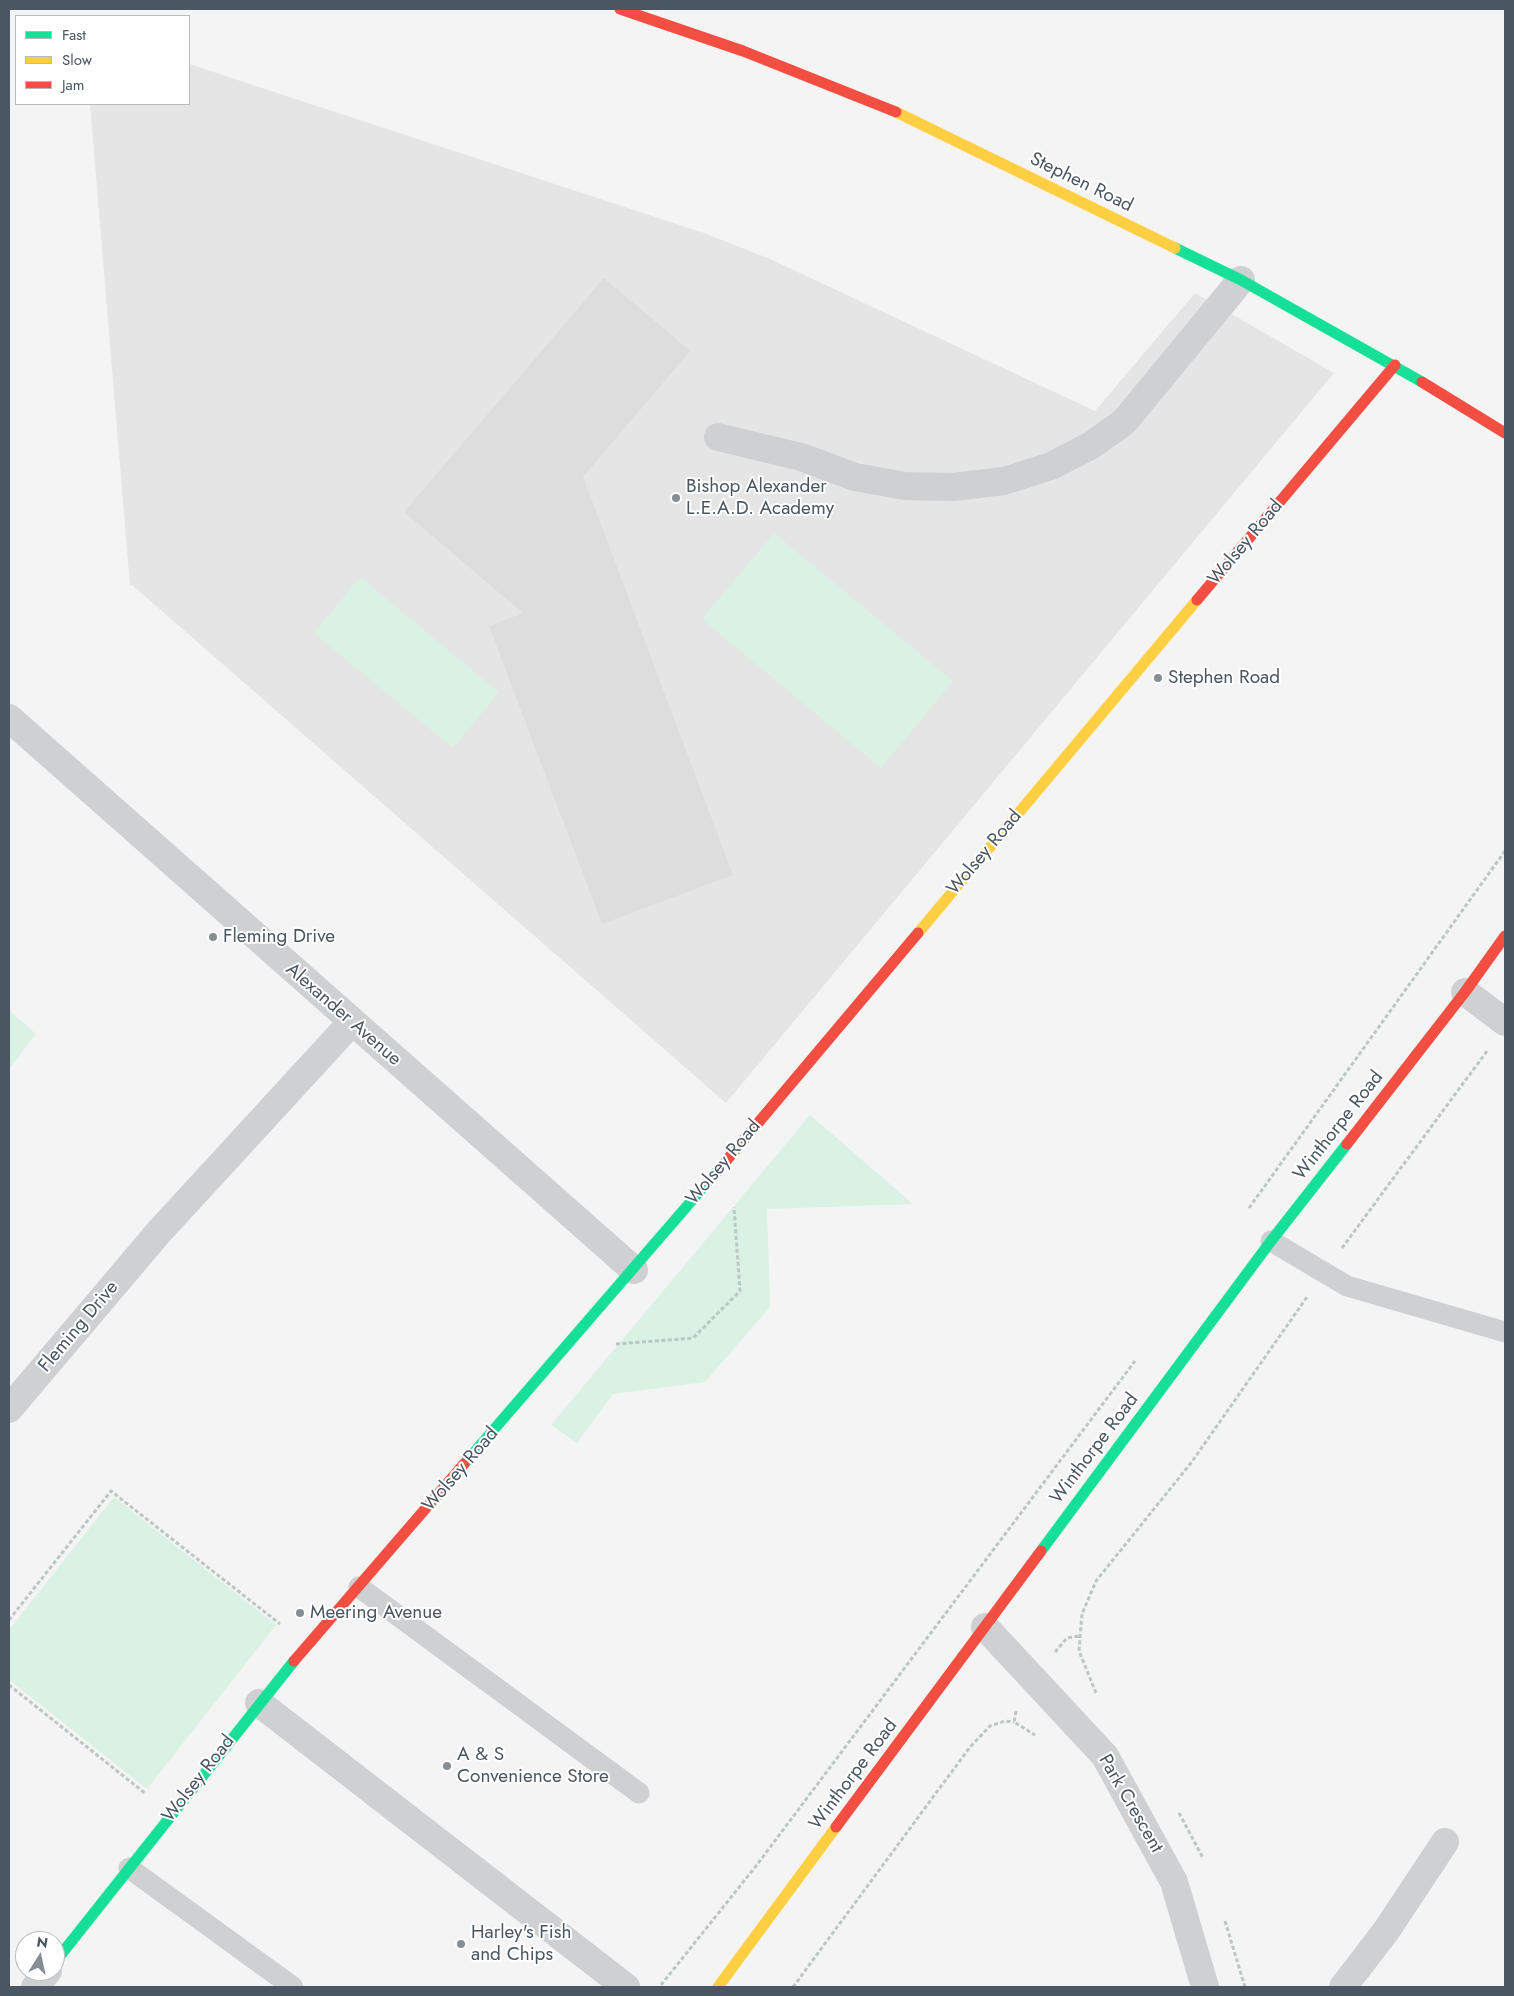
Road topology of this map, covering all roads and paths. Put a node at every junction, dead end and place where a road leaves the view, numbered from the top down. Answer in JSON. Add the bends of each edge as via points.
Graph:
{"nodes":[{"id":1,"x":620,"y":9,"type":"edge"},
{"id":2,"x":1241,"y":280,"type":"junction"},
{"id":3,"x":1395,"y":365,"type":"junction"},
{"id":4,"x":1505,"y":433,"type":"edge"},
{"id":5,"x":718,"y":437,"type":"dead end"},
{"id":6,"x":9,"y":718,"type":"edge"},
{"id":7,"x":1505,"y":851,"type":"edge"},
{"id":8,"x":1505,"y":936,"type":"edge"},
{"id":9,"x":1465,"y":992,"type":"junction"},
{"id":10,"x":1505,"y":1022,"type":"edge"},
{"id":11,"x":351,"y":1023,"type":"junction"},
{"id":12,"x":1488,"y":1051,"type":"dead end"},
{"id":13,"x":730,"y":1156,"type":"junction"},
{"id":14,"x":1246,"y":1213,"type":"dead end"},
{"id":15,"x":1271,"y":1241,"type":"junction"},
{"id":16,"x":634,"y":1270,"type":"junction"},
{"id":17,"x":1324,"y":1272,"type":"junction"},
{"id":18,"x":1505,"y":1332,"type":"edge"},
{"id":19,"x":568,"y":1347,"type":"junction"},
{"id":20,"x":1139,"y":1356,"type":"dead end"},
{"id":21,"x":9,"y":1409,"type":"edge"},
{"id":22,"x":359,"y":1587,"type":"junction"},
{"id":23,"x":9,"y":1620,"type":"edge"},
{"id":24,"x":985,"y":1627,"type":"junction"},
{"id":25,"x":307,"y":1645,"type":"junction"},
{"id":26,"x":9,"y":1685,"type":"edge"},
{"id":27,"x":1097,"y":1695,"type":"dead end"},
{"id":28,"x":258,"y":1703,"type":"junction"},
{"id":29,"x":1014,"y":1722,"type":"dead end"},
{"id":30,"x":639,"y":1793,"type":"dead end"},
{"id":31,"x":1175,"y":1807,"type":"dead end"},
{"id":32,"x":172,"y":1814,"type":"junction"},
{"id":33,"x":1445,"y":1842,"type":"dead end"},
{"id":34,"x":1206,"y":1867,"type":"dead end"},
{"id":35,"x":129,"y":1868,"type":"junction"},
{"id":36,"x":1222,"y":1912,"type":"dead end"},
{"id":37,"x":65,"y":1949,"type":"edge"},
{"id":38,"x":293,"y":1987,"type":"edge"},
{"id":39,"x":626,"y":1987,"type":"edge"},
{"id":40,"x":659,"y":1987,"type":"edge"},
{"id":41,"x":718,"y":1987,"type":"edge"},
{"id":42,"x":793,"y":1987,"type":"edge"},
{"id":43,"x":1205,"y":1987,"type":"edge"},
{"id":44,"x":1245,"y":1987,"type":"edge"},
{"id":45,"x":1342,"y":1987,"type":"edge"}],
"edges":[{"from":1,"to":2,"type":"street","name":"Stephen Road","via":[[743,51],[875,102]]},
{"from":2,"to":3,"type":"street","name":"Stephen Road"},
{"from":2,"to":5,"type":"street","via":[[1124,422],[1090,446],[1050,466],[1004,481],[953,488],[905,486],[855,477],[801,457]]},
{"from":3,"to":4,"type":"street","name":"Stephen Road"},
{"from":3,"to":13,"type":"street","name":"Wolsey Road"},
{"from":6,"to":11,"type":"street","name":"Alexander Avenue"},
{"from":7,"to":14,"type":"path"},
{"from":8,"to":9,"type":"street","name":"Winthorpe Road"},
{"from":9,"to":10,"type":"street"},
{"from":9,"to":15,"type":"street","name":"Winthorpe Road"},
{"from":11,"to":16,"type":"street","name":"Alexander Avenue"},
{"from":11,"to":21,"type":"street","name":"Fleming Drive","via":[[158,1233]]},
{"from":12,"to":17,"type":"path"},
{"from":13,"to":16,"type":"street","name":"Wolsey Road"},
{"from":13,"to":19,"type":"path","via":[[740,1290],[693,1338]]},
{"from":15,"to":17,"type":"lane"},
{"from":15,"to":24,"type":"street","name":"Winthorpe Road"},
{"from":16,"to":19,"type":"street","name":"Wolsey Road"},
{"from":17,"to":18,"type":"lane","via":[[1347,1286]]},
{"from":17,"to":27,"type":"path","via":[[1191,1462],[1096,1581],[1082,1614],[1079,1651]]},
{"from":19,"to":22,"type":"street","name":"Wolsey Road"},
{"from":20,"to":40,"type":"path","via":[[756,1866]]},
{"from":22,"to":25,"type":"street","name":"Wolsey Road"},
{"from":22,"to":30,"type":"lane"},
{"from":23,"to":25,"type":"path","via":[[111,1491]]},
{"from":24,"to":41,"type":"street","name":"Winthorpe Road"},
{"from":24,"to":43,"type":"street","name":"Park Crescent","via":[[1104,1756],[1174,1882]]},
{"from":25,"to":28,"type":"street","name":"Wolsey Road"},
{"from":26,"to":32,"type":"path"},
{"from":28,"to":32,"type":"street","name":"Wolsey Road"},
{"from":28,"to":39,"type":"street"},
{"from":29,"to":42,"type":"path","via":[[1004,1721],[990,1726],[970,1747]]},
{"from":31,"to":34,"type":"path","via":[[1200,1849]]},
{"from":32,"to":35,"type":"street","name":"Wolsey Road"},
{"from":33,"to":45,"type":"street","via":[[1386,1931]]},
{"from":35,"to":37,"type":"street","name":"Wolsey Road"},
{"from":35,"to":38,"type":"lane"},
{"from":36,"to":44,"type":"path"}]}
